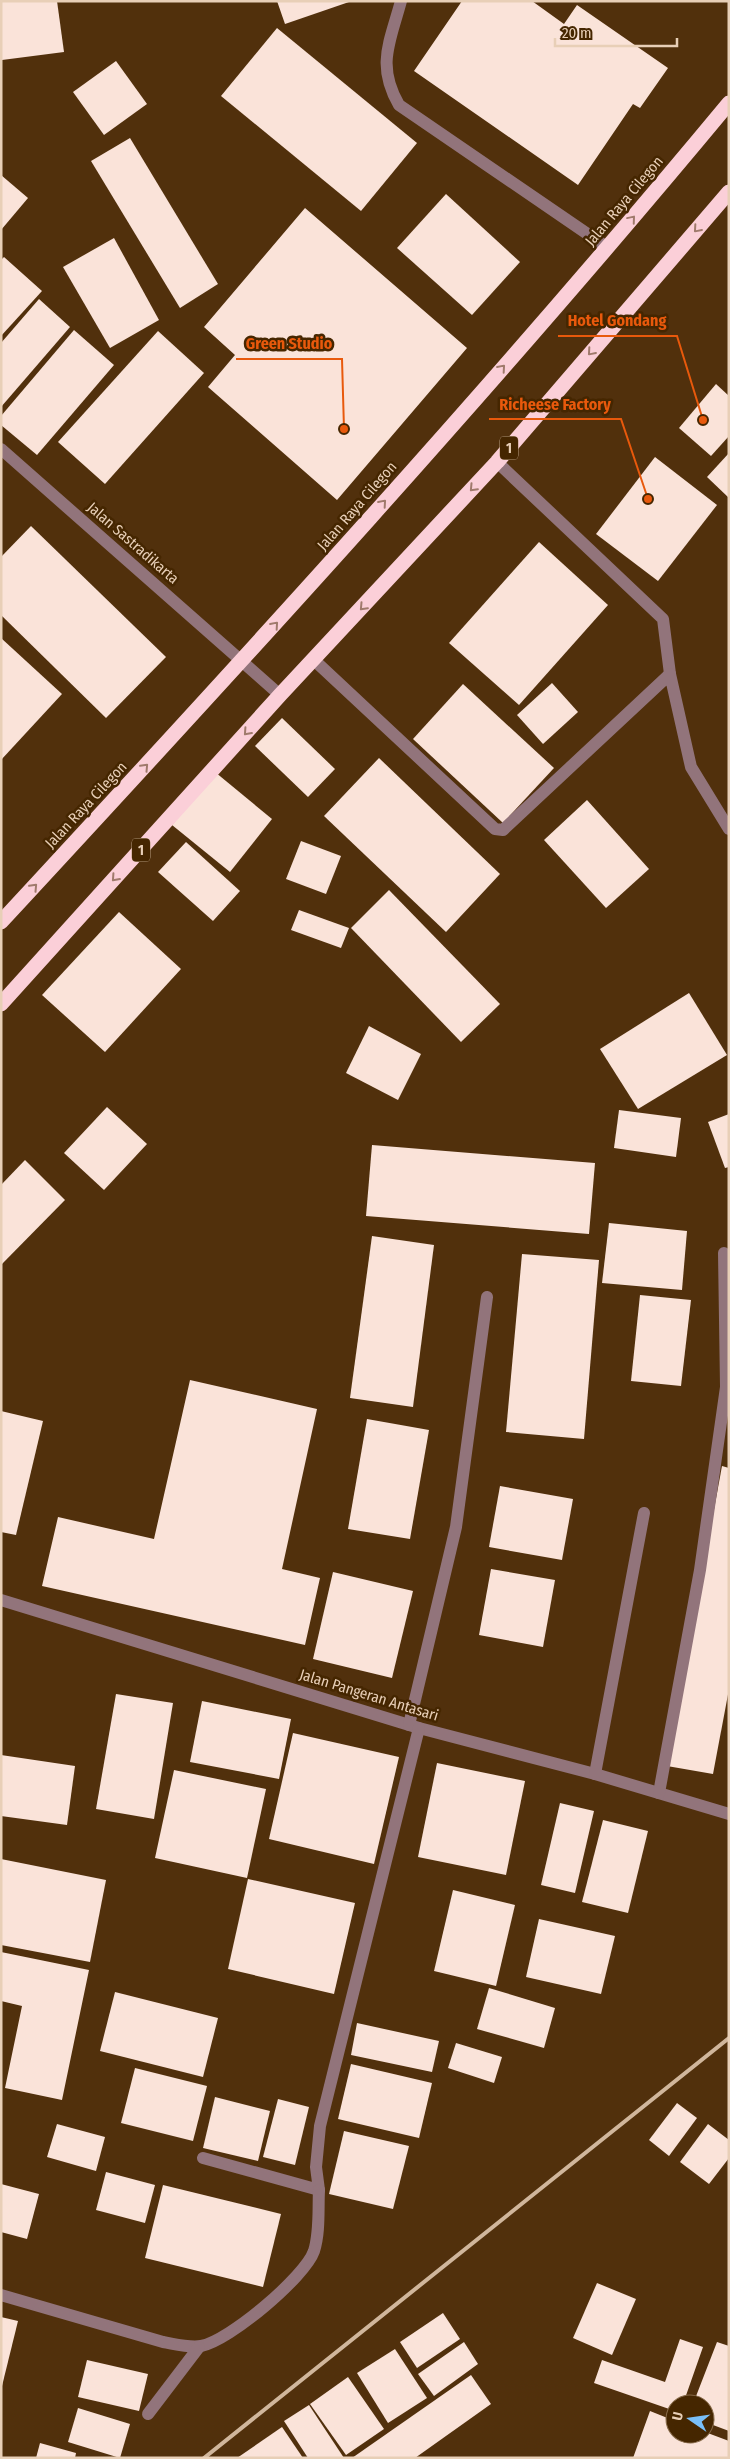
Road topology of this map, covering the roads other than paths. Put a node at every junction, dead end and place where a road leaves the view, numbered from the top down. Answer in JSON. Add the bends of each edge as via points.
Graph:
{"nodes":[{"id":1,"x":401,"y":1,"type":"edge"},
{"id":2,"x":729,"y":103,"type":"edge"},
{"id":3,"x":729,"y":192,"type":"edge"},
{"id":4,"x":608,"y":248,"type":"junction"},
{"id":5,"x":1,"y":449,"type":"edge"},
{"id":6,"x":497,"y":462,"type":"junction"},
{"id":7,"x":314,"y":660,"type":"junction"},
{"id":8,"x":243,"y":661,"type":"junction"},
{"id":9,"x":670,"y":674,"type":"junction"},
{"id":10,"x":280,"y":696,"type":"junction"},
{"id":11,"x":729,"y":829,"type":"edge"},
{"id":12,"x":1,"y":922,"type":"edge"},
{"id":13,"x":1,"y":1004,"type":"edge"},
{"id":14,"x":724,"y":1253,"type":"dead end"},
{"id":15,"x":487,"y":1297,"type":"dead end"},
{"id":16,"x":644,"y":1513,"type":"dead end"},
{"id":17,"x":1,"y":1600,"type":"edge"},
{"id":18,"x":414,"y":1726,"type":"junction"},
{"id":19,"x":595,"y":1774,"type":"junction"},
{"id":20,"x":660,"y":1793,"type":"junction"},
{"id":21,"x":729,"y":1814,"type":"edge"},
{"id":22,"x":203,"y":2158,"type":"dead end"},
{"id":23,"x":319,"y":2190,"type":"junction"},
{"id":24,"x":1,"y":2295,"type":"edge"},
{"id":25,"x":199,"y":2346,"type":"junction"},
{"id":26,"x":148,"y":2414,"type":"dead end"}],
"edges":[{"from":1,"to":4,"type":"street","via":[[388,45],[385,72],[399,105]]},
{"from":4,"to":2,"type":"highway","name":"Jalan Raya Cilegon","one_way":true},
{"from":3,"to":6,"type":"highway","number":"1","one_way":true},
{"from":8,"to":4,"type":"highway","name":"Jalan Raya Cilegon","one_way":true},
{"from":5,"to":8,"type":"street","name":"Jalan Sastradikarta"},
{"from":6,"to":7,"type":"highway","number":"1","one_way":true},
{"from":6,"to":9,"type":"street","via":[[663,619]]},
{"from":7,"to":9,"type":"street","via":[[499,830],[503,830]]},
{"from":7,"to":10,"type":"highway","number":"1"},
{"from":8,"to":10,"type":"street","name":"Jalan Sastradikarta"},
{"from":12,"to":8,"type":"highway","name":"Jalan Raya Cilegon","one_way":true},
{"from":9,"to":11,"type":"street","via":[[691,767]]},
{"from":10,"to":13,"type":"highway","number":"1","one_way":true},
{"from":14,"to":20,"type":"street","via":[[726,1387],[700,1570]]},
{"from":15,"to":18,"type":"street","via":[[456,1527]]},
{"from":16,"to":19,"type":"street"},
{"from":17,"to":18,"type":"street","name":"Jalan Pangeran Antasari"},
{"from":18,"to":19,"type":"street","name":"Jalan Pangeran Antasari"},
{"from":18,"to":23,"type":"street","via":[[320,2126],[316,2167]]},
{"from":19,"to":20,"type":"street","name":"Jalan Pangeran Antasari"},
{"from":20,"to":21,"type":"street","name":"Jalan Pangeran Antasari"},
{"from":22,"to":23,"type":"street"},
{"from":23,"to":25,"type":"street","via":[[318,2236],[305,2267],[234,2330],[212,2343]]},
{"from":24,"to":25,"type":"street","via":[[163,2342]]},
{"from":25,"to":26,"type":"street"}]}
